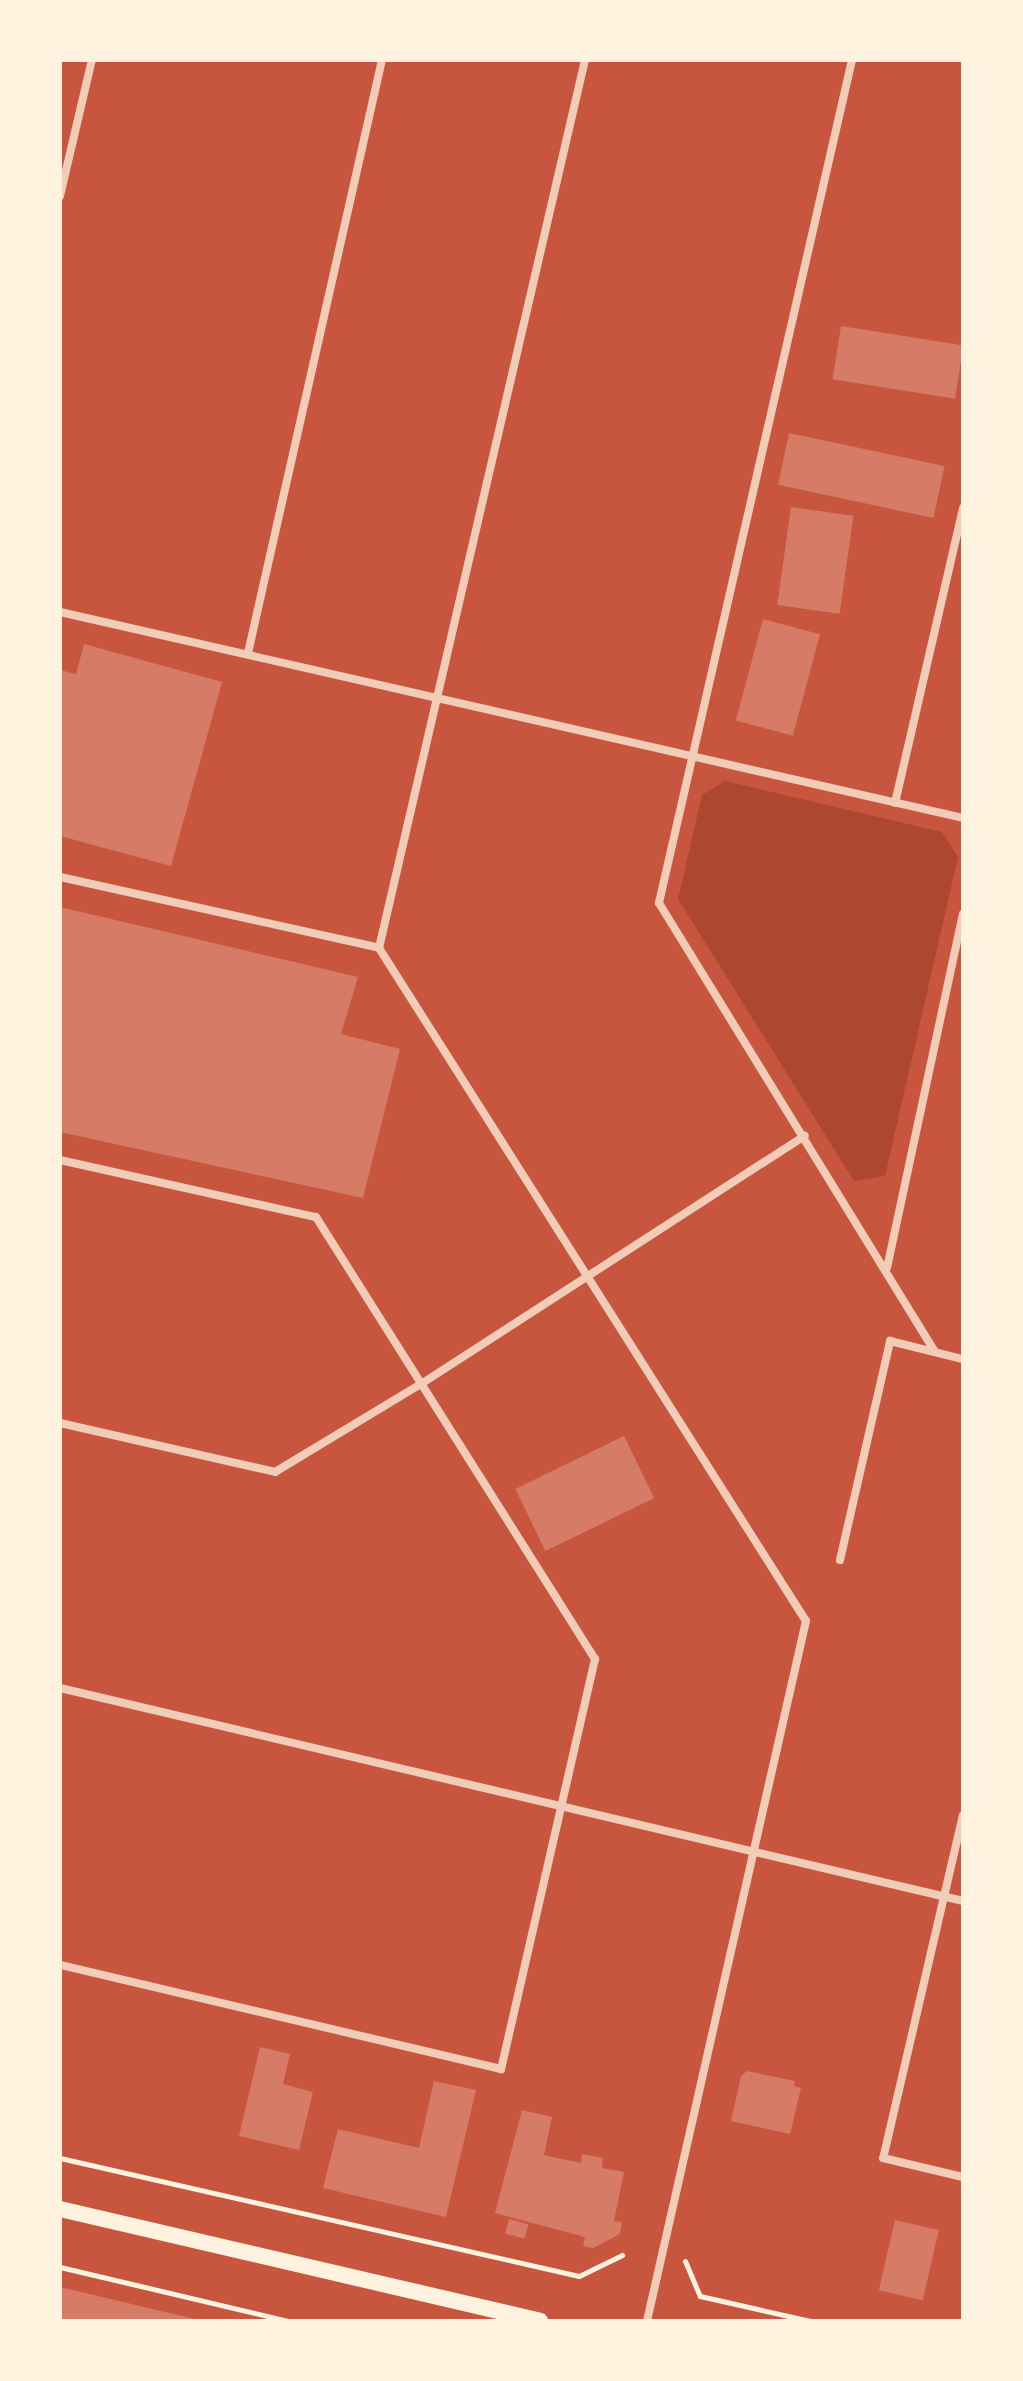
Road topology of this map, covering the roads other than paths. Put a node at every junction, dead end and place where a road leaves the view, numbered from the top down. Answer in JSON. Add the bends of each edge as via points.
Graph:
{"nodes":[{"id":1,"x":92,"y":60,"type":"edge"},
{"id":2,"x":382,"y":60,"type":"edge"},
{"id":3,"x":585,"y":60,"type":"edge"},
{"id":4,"x":852,"y":60,"type":"edge"},
{"id":5,"x":60,"y":196,"type":"edge"},
{"id":6,"x":963,"y":508,"type":"edge"},
{"id":7,"x":60,"y":612,"type":"edge"},
{"id":8,"x":248,"y":653,"type":"junction"},
{"id":9,"x":438,"y":696,"type":"junction"},
{"id":10,"x":691,"y":755,"type":"junction"},
{"id":11,"x":895,"y":803,"type":"junction"},
{"id":12,"x":963,"y":818,"type":"edge"},
{"id":13,"x":60,"y":877,"type":"edge"},
{"id":14,"x":963,"y":914,"type":"edge"},
{"id":15,"x":379,"y":948,"type":"junction"},
{"id":16,"x":805,"y":1136,"type":"junction"},
{"id":17,"x":60,"y":1160,"type":"edge"},
{"id":18,"x":887,"y":1268,"type":"junction"},
{"id":19,"x":586,"y":1276,"type":"junction"},
{"id":20,"x":935,"y":1352,"type":"junction"},
{"id":21,"x":963,"y":1359,"type":"edge"},
{"id":22,"x":421,"y":1384,"type":"junction"},
{"id":23,"x":60,"y":1423,"type":"edge"},
{"id":24,"x":840,"y":1560,"type":"dead end"},
{"id":25,"x":60,"y":1688,"type":"edge"},
{"id":26,"x":561,"y":1806,"type":"junction"},
{"id":27,"x":963,"y":1815,"type":"edge"},
{"id":28,"x":754,"y":1851,"type":"junction"},
{"id":29,"x":943,"y":1896,"type":"junction"},
{"id":30,"x":963,"y":1901,"type":"edge"},
{"id":31,"x":60,"y":1965,"type":"edge"},
{"id":32,"x":963,"y":2177,"type":"edge"},
{"id":33,"x":60,"y":2209,"type":"edge"},
{"id":34,"x":540,"y":2321,"type":"edge"},
{"id":35,"x":647,"y":2321,"type":"edge"}],
"edges":[{"from":1,"to":5,"type":"street"},
{"from":2,"to":8,"type":"street"},
{"from":3,"to":9,"type":"street"},
{"from":4,"to":10,"type":"street"},
{"from":6,"to":11,"type":"street"},
{"from":7,"to":8,"type":"street"},
{"from":8,"to":9,"type":"street"},
{"from":9,"to":10,"type":"street"},
{"from":9,"to":15,"type":"street"},
{"from":10,"to":11,"type":"street"},
{"from":10,"to":16,"type":"street","via":[[659,903]]},
{"from":11,"to":12,"type":"street"},
{"from":13,"to":15,"type":"street"},
{"from":14,"to":18,"type":"street"},
{"from":15,"to":19,"type":"street"},
{"from":16,"to":18,"type":"street"},
{"from":16,"to":19,"type":"street"},
{"from":17,"to":22,"type":"street","via":[[316,1217]]},
{"from":18,"to":20,"type":"street"},
{"from":19,"to":22,"type":"street"},
{"from":19,"to":28,"type":"street","via":[[806,1621]]},
{"from":20,"to":21,"type":"street"},
{"from":20,"to":24,"type":"street","via":[[890,1341]]},
{"from":22,"to":23,"type":"street","via":[[275,1472]]},
{"from":22,"to":26,"type":"street","via":[[595,1659]]},
{"from":25,"to":26,"type":"street"},
{"from":26,"to":28,"type":"street"},
{"from":26,"to":31,"type":"street","via":[[501,2069]]},
{"from":27,"to":29,"type":"street"},
{"from":28,"to":29,"type":"street"},
{"from":28,"to":35,"type":"street"},
{"from":29,"to":30,"type":"street"},
{"from":29,"to":32,"type":"street","via":[[883,2158]]},
{"from":33,"to":34,"type":"main road"}]}
